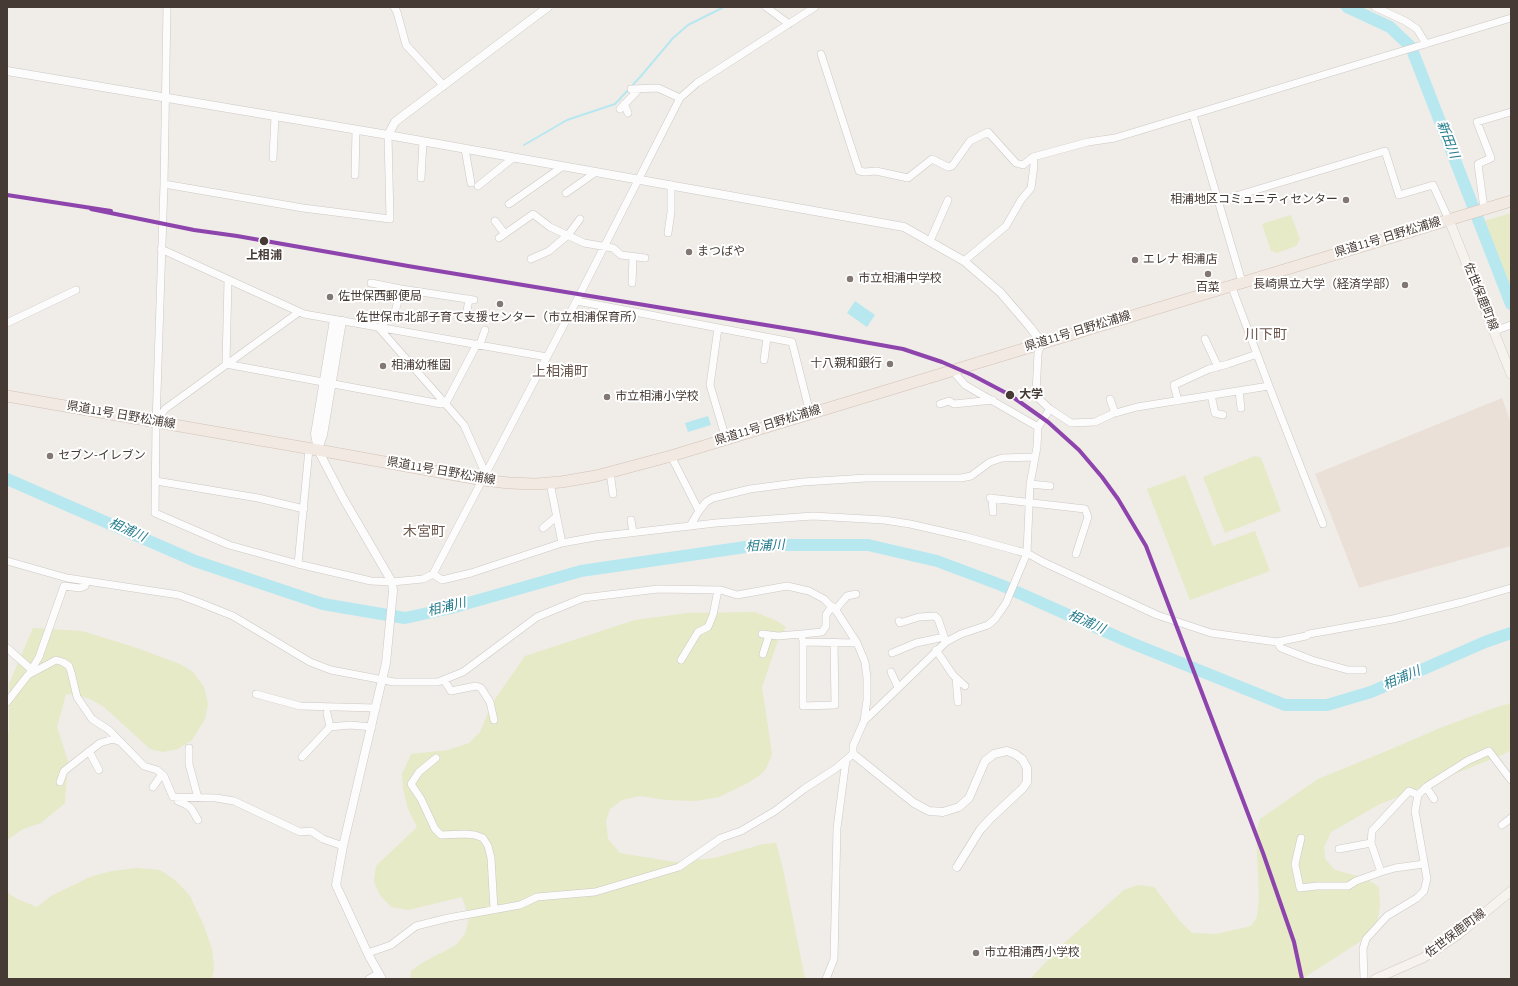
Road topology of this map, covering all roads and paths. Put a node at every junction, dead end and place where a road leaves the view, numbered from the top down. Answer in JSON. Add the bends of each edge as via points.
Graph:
{"nodes":[{"id":1,"x":167,"y":7,"type":"edge"},
{"id":2,"x":394,"y":7,"type":"edge"},
{"id":3,"x":548,"y":7,"type":"edge"},
{"id":4,"x":766,"y":7,"type":"edge"},
{"id":5,"x":815,"y":7,"type":"edge"},
{"id":6,"x":1375,"y":7,"type":"edge"},
{"id":7,"x":1511,"y":18,"type":"edge"},
{"id":8,"x":789,"y":24,"type":"junction"},
{"id":9,"x":1426,"y":44,"type":"junction"},
{"id":10,"x":821,"y":54,"type":"dead end"},
{"id":11,"x":7,"y":71,"type":"edge"},
{"id":12,"x":444,"y":86,"type":"junction"},
{"id":13,"x":165,"y":98,"type":"junction"},
{"id":14,"x":680,"y":98,"type":"junction"},
{"id":15,"x":1511,"y":112,"type":"edge"},
{"id":16,"x":628,"y":113,"type":"dead end"},
{"id":17,"x":1193,"y":115,"type":"junction"},
{"id":18,"x":274,"y":116,"type":"junction"},
{"id":19,"x":356,"y":130,"type":"junction"},
{"id":20,"x":388,"y":135,"type":"junction"},
{"id":21,"x":423,"y":142,"type":"junction"},
{"id":22,"x":465,"y":149,"type":"junction"},
{"id":23,"x":1033,"y":157,"type":"junction"},
{"id":24,"x":273,"y":158,"type":"dead end"},
{"id":25,"x":512,"y":158,"type":"junction"},
{"id":26,"x":562,"y":167,"type":"junction"},
{"id":27,"x":596,"y":172,"type":"junction"},
{"id":28,"x":355,"y":175,"type":"dead end"},
{"id":29,"x":421,"y":178,"type":"dead end"},
{"id":30,"x":639,"y":179,"type":"junction"},
{"id":31,"x":471,"y":183,"type":"dead end"},
{"id":32,"x":164,"y":184,"type":"junction"},
{"id":33,"x":671,"y":185,"type":"junction"},
{"id":34,"x":478,"y":186,"type":"dead end"},
{"id":35,"x":566,"y":193,"type":"dead end"},
{"id":36,"x":948,"y":200,"type":"dead end"},
{"id":37,"x":1219,"y":201,"type":"junction"},
{"id":38,"x":1511,"y":201,"type":"edge"},
{"id":39,"x":509,"y":204,"type":"dead end"},
{"id":40,"x":1483,"y":210,"type":"junction"},
{"id":41,"x":580,"y":219,"type":"dead end"},
{"id":42,"x":1454,"y":219,"type":"junction"},
{"id":43,"x":495,"y":220,"type":"dead end"},
{"id":44,"x":668,"y":233,"type":"dead end"},
{"id":45,"x":568,"y":235,"type":"junction"},
{"id":46,"x":930,"y":241,"type":"junction"},
{"id":47,"x":604,"y":247,"type":"junction"},
{"id":48,"x":161,"y":249,"type":"junction"},
{"id":49,"x":532,"y":257,"type":"dead end"},
{"id":50,"x":634,"y":257,"type":"junction"},
{"id":51,"x":645,"y":258,"type":"dead end"},
{"id":52,"x":964,"y":261,"type":"junction"},
{"id":53,"x":228,"y":280,"type":"junction"},
{"id":54,"x":1242,"y":282,"type":"junction"},
{"id":55,"x":371,"y":283,"type":"dead end"},
{"id":56,"x":632,"y":283,"type":"dead end"},
{"id":57,"x":1231,"y":285,"type":"junction"},
{"id":58,"x":401,"y":289,"type":"junction"},
{"id":59,"x":76,"y":290,"type":"dead end"},
{"id":60,"x":577,"y":301,"type":"junction"},
{"id":61,"x":467,"y":311,"type":"dead end"},
{"id":62,"x":299,"y":312,"type":"junction"},
{"id":63,"x":338,"y":321,"type":"junction"},
{"id":64,"x":7,"y":323,"type":"edge"},
{"id":65,"x":1511,"y":325,"type":"edge"},
{"id":66,"x":379,"y":328,"type":"junction"},
{"id":67,"x":718,"y":328,"type":"junction"},
{"id":68,"x":485,"y":330,"type":"dead end"},
{"id":69,"x":1497,"y":330,"type":"junction"},
{"id":70,"x":767,"y":338,"type":"junction"},
{"id":71,"x":1205,"y":339,"type":"dead end"},
{"id":72,"x":1042,"y":343,"type":"junction"},
{"id":73,"x":478,"y":344,"type":"junction"},
{"id":74,"x":1257,"y":354,"type":"junction"},
{"id":75,"x":548,"y":357,"type":"junction"},
{"id":76,"x":764,"y":360,"type":"dead end"},
{"id":77,"x":226,"y":364,"type":"junction"},
{"id":78,"x":1218,"y":367,"type":"junction"},
{"id":79,"x":952,"y":370,"type":"junction"},
{"id":80,"x":1511,"y":374,"type":"edge"},
{"id":81,"x":328,"y":383,"type":"junction"},
{"id":82,"x":1269,"y":386,"type":"junction"},
{"id":83,"x":1239,"y":391,"type":"junction"},
{"id":84,"x":1211,"y":395,"type":"junction"},
{"id":85,"x":7,"y":396,"type":"edge"},
{"id":86,"x":1110,"y":398,"type":"dead end"},
{"id":87,"x":993,"y":400,"type":"junction"},
{"id":88,"x":1178,"y":401,"type":"junction"},
{"id":89,"x":446,"y":403,"type":"junction"},
{"id":90,"x":940,"y":404,"type":"dead end"},
{"id":91,"x":1241,"y":408,"type":"dead end"},
{"id":92,"x":1050,"y":409,"type":"junction"},
{"id":93,"x":810,"y":413,"type":"junction"},
{"id":94,"x":1115,"y":413,"type":"junction"},
{"id":95,"x":1223,"y":415,"type":"dead end"},
{"id":96,"x":156,"y":423,"type":"junction"},
{"id":97,"x":1038,"y":427,"type":"junction"},
{"id":98,"x":726,"y":439,"type":"junction"},
{"id":99,"x":314,"y":449,"type":"junction"},
{"id":100,"x":671,"y":456,"type":"junction"},
{"id":101,"x":1035,"y":457,"type":"junction"},
{"id":102,"x":610,"y":472,"type":"junction"},
{"id":103,"x":483,"y":480,"type":"junction"},
{"id":104,"x":156,"y":481,"type":"junction"},
{"id":105,"x":550,"y":483,"type":"junction"},
{"id":106,"x":1030,"y":484,"type":"junction"},
{"id":107,"x":1050,"y":486,"type":"dead end"},
{"id":108,"x":613,"y":494,"type":"dead end"},
{"id":109,"x":1029,"y":503,"type":"junction"},
{"id":110,"x":304,"y":509,"type":"junction"},
{"id":111,"x":699,"y":511,"type":"junction"},
{"id":112,"x":993,"y":512,"type":"dead end"},
{"id":113,"x":556,"y":517,"type":"junction"},
{"id":114,"x":631,"y":520,"type":"dead end"},
{"id":115,"x":1323,"y":524,"type":"dead end"},
{"id":116,"x":690,"y":526,"type":"junction"},
{"id":117,"x":543,"y":528,"type":"dead end"},
{"id":118,"x":633,"y":532,"type":"junction"},
{"id":119,"x":562,"y":543,"type":"junction"},
{"id":120,"x":1076,"y":554,"type":"dead end"},
{"id":121,"x":1026,"y":555,"type":"junction"},
{"id":122,"x":7,"y":561,"type":"edge"},
{"id":123,"x":298,"y":564,"type":"junction"},
{"id":124,"x":433,"y":574,"type":"junction"},
{"id":125,"x":87,"y":581,"type":"junction"},
{"id":126,"x":392,"y":582,"type":"junction"},
{"id":127,"x":1511,"y":588,"type":"edge"},
{"id":128,"x":718,"y":590,"type":"junction"},
{"id":129,"x":856,"y":594,"type":"dead end"},
{"id":130,"x":834,"y":608,"type":"junction"},
{"id":131,"x":899,"y":621,"type":"dead end"},
{"id":132,"x":802,"y":634,"type":"junction"},
{"id":133,"x":945,"y":639,"type":"junction"},
{"id":134,"x":802,"y":642,"type":"junction"},
{"id":135,"x":834,"y":642,"type":"junction"},
{"id":136,"x":1277,"y":642,"type":"junction"},
{"id":137,"x":857,"y":643,"type":"junction"},
{"id":138,"x":7,"y":648,"type":"edge"},
{"id":139,"x":936,"y":650,"type":"junction"},
{"id":140,"x":892,"y":653,"type":"dead end"},
{"id":141,"x":763,"y":654,"type":"dead end"},
{"id":142,"x":681,"y":660,"type":"dead end"},
{"id":143,"x":1363,"y":670,"type":"dead end"},
{"id":144,"x":891,"y":672,"type":"dead end"},
{"id":145,"x":30,"y":673,"type":"junction"},
{"id":146,"x":956,"y":678,"type":"junction"},
{"id":147,"x":383,"y":680,"type":"junction"},
{"id":148,"x":444,"y":680,"type":"junction"},
{"id":149,"x":965,"y":686,"type":"dead end"},
{"id":150,"x":898,"y":687,"type":"junction"},
{"id":151,"x":256,"y":694,"type":"dead end"},
{"id":152,"x":7,"y":702,"type":"edge"},
{"id":153,"x":958,"y":702,"type":"dead end"},
{"id":154,"x":376,"y":708,"type":"junction"},
{"id":155,"x":327,"y":713,"type":"dead end"},
{"id":156,"x":494,"y":720,"type":"dead end"},
{"id":157,"x":864,"y":721,"type":"junction"},
{"id":158,"x":330,"y":727,"type":"junction"},
{"id":159,"x":372,"y":727,"type":"junction"},
{"id":160,"x":121,"y":742,"type":"junction"},
{"id":161,"x":189,"y":748,"type":"dead end"},
{"id":162,"x":89,"y":751,"type":"junction"},
{"id":163,"x":853,"y":754,"type":"junction"},
{"id":164,"x":302,"y":757,"type":"dead end"},
{"id":165,"x":436,"y":758,"type":"dead end"},
{"id":166,"x":846,"y":760,"type":"junction"},
{"id":167,"x":99,"y":770,"type":"dead end"},
{"id":168,"x":162,"y":774,"type":"junction"},
{"id":169,"x":1511,"y":780,"type":"edge"},
{"id":170,"x":60,"y":782,"type":"dead end"},
{"id":171,"x":153,"y":787,"type":"dead end"},
{"id":172,"x":1426,"y":787,"type":"junction"},
{"id":173,"x":1418,"y":795,"type":"junction"},
{"id":174,"x":179,"y":798,"type":"junction"},
{"id":175,"x":198,"y":798,"type":"junction"},
{"id":176,"x":1434,"y":799,"type":"dead end"},
{"id":177,"x":1511,"y":818,"type":"edge"},
{"id":178,"x":198,"y":820,"type":"dead end"},
{"id":179,"x":1502,"y":825,"type":"dead end"},
{"id":180,"x":1301,"y":838,"type":"dead end"},
{"id":181,"x":1371,"y":843,"type":"junction"},
{"id":182,"x":343,"y":846,"type":"junction"},
{"id":183,"x":1339,"y":849,"type":"dead end"},
{"id":184,"x":1424,"y":864,"type":"junction"},
{"id":185,"x":957,"y":867,"type":"dead end"},
{"id":186,"x":1381,"y":872,"type":"junction"},
{"id":187,"x":1511,"y":890,"type":"edge"},
{"id":188,"x":494,"y":910,"type":"junction"},
{"id":189,"x":368,"y":953,"type":"junction"},
{"id":190,"x":381,"y":976,"type":"edge"},
{"id":191,"x":369,"y":979,"type":"edge"},
{"id":192,"x":826,"y":979,"type":"edge"},
{"id":193,"x":1364,"y":979,"type":"edge"},
{"id":194,"x":1375,"y":979,"type":"edge"}],
"edges":[{"from":1,"to":13,"type":"street"},
{"from":2,"to":12,"type":"street","via":[[406,45]]},
{"from":3,"to":12,"type":"street"},
{"from":4,"to":8,"type":"street"},
{"from":5,"to":8,"type":"street"},
{"from":6,"to":9,"type":"street","via":[[1417,29]]},
{"from":7,"to":9,"type":"street"},
{"from":8,"to":14,"type":"street","via":[[697,83]]},
{"from":9,"to":17,"type":"street"},
{"from":10,"to":23,"type":"street","via":[[858,171],[876,171],[908,178],[932,159],[948,167],[952,166],[970,141],[988,132],[1016,163],[1023,165]]},
{"from":11,"to":13,"type":"street"},
{"from":12,"to":20,"type":"street","via":[[395,122]]},
{"from":13,"to":18,"type":"street"},
{"from":13,"to":32,"type":"street"},
{"from":14,"to":16,"type":"street","via":[[658,88],[635,89],[622,107]]},
{"from":14,"to":30,"type":"street"},
{"from":15,"to":40,"type":"street","via":[[1477,122],[1491,158],[1478,164]]},
{"from":17,"to":23,"type":"street","via":[[1115,138],[1088,142]]},
{"from":17,"to":37,"type":"street"},
{"from":18,"to":19,"type":"street"},
{"from":18,"to":24,"type":"street"},
{"from":19,"to":20,"type":"street"},
{"from":19,"to":28,"type":"street"},
{"from":20,"to":21,"type":"street"},
{"from":20,"to":32,"type":"street","via":[[390,219],[302,208]]},
{"from":21,"to":22,"type":"street"},
{"from":21,"to":29,"type":"street"},
{"from":22,"to":25,"type":"street"},
{"from":22,"to":31,"type":"street"},
{"from":23,"to":52,"type":"street","via":[[1031,188],[1006,226]]},
{"from":25,"to":26,"type":"street"},
{"from":25,"to":34,"type":"street"},
{"from":26,"to":27,"type":"street"},
{"from":26,"to":39,"type":"street"},
{"from":27,"to":30,"type":"street"},
{"from":27,"to":35,"type":"street"},
{"from":30,"to":33,"type":"street"},
{"from":30,"to":47,"type":"street"},
{"from":32,"to":48,"type":"street"},
{"from":33,"to":44,"type":"street"},
{"from":33,"to":46,"type":"street","via":[[882,222],[904,227]]},
{"from":36,"to":46,"type":"street"},
{"from":37,"to":42,"type":"street","via":[[1385,151],[1399,195],[1433,185]]},
{"from":37,"to":54,"type":"street"},
{"from":38,"to":40,"type":"main road","name":"県道11号 日野松浦線"},
{"from":40,"to":42,"type":"main road","name":"県道11号 日野松浦線"},
{"from":41,"to":45,"type":"street"},
{"from":42,"to":54,"type":"main road","name":"県道11号 日野松浦線"},
{"from":42,"to":69,"type":"main road","name":"佐世保鹿町線"},
{"from":43,"to":45,"type":"street","via":[[502,236],[533,214],[550,227]]},
{"from":45,"to":47,"type":"street"},
{"from":45,"to":49,"type":"street","via":[[549,252]]},
{"from":46,"to":52,"type":"street"},
{"from":47,"to":50,"type":"street","via":[[613,248],[621,255]]},
{"from":47,"to":60,"type":"street"},
{"from":48,"to":53,"type":"street"},
{"from":48,"to":96,"type":"street"},
{"from":50,"to":51,"type":"street"},
{"from":50,"to":56,"type":"street"},
{"from":52,"to":72,"type":"street","via":[[1000,292]]},
{"from":53,"to":62,"type":"street"},
{"from":53,"to":77,"type":"street"},
{"from":54,"to":57,"type":"main road","name":"県道11号 日野松浦線"},
{"from":55,"to":58,"type":"street"},
{"from":57,"to":72,"type":"main road","name":"県道11号 日野松浦線"},
{"from":57,"to":74,"type":"street"},
{"from":58,"to":61,"type":"street","via":[[471,299]]},
{"from":58,"to":66,"type":"street","via":[[395,312]]},
{"from":59,"to":64,"type":"street"},
{"from":60,"to":67,"type":"street"},
{"from":60,"to":75,"type":"street"},
{"from":62,"to":63,"type":"street"},
{"from":62,"to":77,"type":"street"},
{"from":63,"to":66,"type":"street"},
{"from":63,"to":81,"type":"street"},
{"from":65,"to":69,"type":"street"},
{"from":66,"to":73,"type":"street"},
{"from":66,"to":89,"type":"street"},
{"from":67,"to":70,"type":"street"},
{"from":67,"to":98,"type":"street","via":[[710,385]]},
{"from":68,"to":73,"type":"street"},
{"from":69,"to":80,"type":"main road","name":"佐世保鹿町線"},
{"from":70,"to":76,"type":"street"},
{"from":70,"to":93,"type":"street","via":[[792,342]]},
{"from":71,"to":78,"type":"street"},
{"from":72,"to":79,"type":"main road","name":"県道11号 日野松浦線"},
{"from":72,"to":92,"type":"street","via":[[1038,353],[1036,394]]},
{"from":73,"to":75,"type":"street"},
{"from":73,"to":89,"type":"street"},
{"from":74,"to":78,"type":"street"},
{"from":74,"to":82,"type":"street"},
{"from":75,"to":103,"type":"street"},
{"from":77,"to":81,"type":"street"},
{"from":77,"to":96,"type":"street","via":[[165,409]]},
{"from":78,"to":88,"type":"street","via":[[1174,385]]},
{"from":79,"to":87,"type":"street","via":[[965,385]]},
{"from":79,"to":93,"type":"main road","name":"県道11号 日野松浦線"},
{"from":81,"to":89,"type":"street"},
{"from":81,"to":99,"type":"street","via":[[315,434]]},
{"from":82,"to":83,"type":"street"},
{"from":82,"to":115,"type":"street"},
{"from":83,"to":84,"type":"street"},
{"from":83,"to":91,"type":"street"},
{"from":84,"to":88,"type":"street"},
{"from":84,"to":95,"type":"street","via":[[1215,413]]},
{"from":85,"to":96,"type":"main road","name":"県道11号 日野松浦線"},
{"from":86,"to":94,"type":"street"},
{"from":87,"to":90,"type":"street","via":[[954,404],[949,401]]},
{"from":87,"to":97,"type":"street"},
{"from":88,"to":94,"type":"street"},
{"from":89,"to":103,"type":"street","via":[[464,425],[483,468]]},
{"from":92,"to":94,"type":"street","via":[[1071,423],[1095,422]]},
{"from":92,"to":97,"type":"street"},
{"from":93,"to":98,"type":"main road","name":"県道11号 日野松浦線"},
{"from":96,"to":99,"type":"main road","name":"県道11号 日野松浦線"},
{"from":96,"to":104,"type":"street"},
{"from":97,"to":101,"type":"street"},
{"from":98,"to":100,"type":"main road","name":"県道11号 日野松浦線"},
{"from":99,"to":103,"type":"main road","name":"県道11号 日野松浦線"},
{"from":99,"to":110,"type":"street"},
{"from":99,"to":126,"type":"street"},
{"from":100,"to":102,"type":"main road","name":"県道11号 日野松浦線"},
{"from":100,"to":111,"type":"street"},
{"from":101,"to":106,"type":"street"},
{"from":101,"to":111,"type":"street","via":[[1002,458],[990,462],[972,476],[960,478],[866,478],[750,489],[713,498]]},
{"from":102,"to":105,"type":"main road","name":"県道11号 日野松浦線"},
{"from":102,"to":108,"type":"street"},
{"from":103,"to":105,"type":"main road","name":"県道11号 日野松浦線"},
{"from":103,"to":124,"type":"street"},
{"from":104,"to":110,"type":"street","via":[[258,498]]},
{"from":104,"to":123,"type":"street","via":[[155,512],[229,545]]},
{"from":105,"to":113,"type":"street"},
{"from":106,"to":107,"type":"street"},
{"from":106,"to":109,"type":"street"},
{"from":109,"to":112,"type":"street","via":[[991,498]]},
{"from":109,"to":120,"type":"street","via":[[1085,509],[1088,517]]},
{"from":109,"to":121,"type":"street"},
{"from":110,"to":123,"type":"street"},
{"from":111,"to":116,"type":"street"},
{"from":113,"to":117,"type":"street"},
{"from":113,"to":119,"type":"street"},
{"from":114,"to":118,"type":"street"},
{"from":116,"to":118,"type":"street"},
{"from":116,"to":121,"type":"street","via":[[813,516],[884,520],[959,535]]},
{"from":118,"to":119,"type":"street"},
{"from":119,"to":124,"type":"street","via":[[442,580]]},
{"from":121,"to":133,"type":"street","via":[[1006,603],[995,620],[988,625]]},
{"from":121,"to":136,"type":"street","via":[[1158,616],[1211,633]]},
{"from":122,"to":125,"type":"street"},
{"from":123,"to":126,"type":"street","via":[[371,581]]},
{"from":124,"to":126,"type":"street","via":[[423,579]]},
{"from":125,"to":145,"type":"street","via":[[85,586],[80,588],[64,586],[39,657]]},
{"from":125,"to":147,"type":"street","via":[[179,595],[233,616],[310,662],[331,670]]},
{"from":126,"to":147,"type":"street"},
{"from":127,"to":136,"type":"street","via":[[1393,619]]},
{"from":128,"to":130,"type":"street","via":[[737,595],[787,586],[809,591],[824,598]]},
{"from":128,"to":142,"type":"street","via":[[708,627],[698,632]]},
{"from":128,"to":148,"type":"street","via":[[658,589],[583,598],[537,617],[463,672]]},
{"from":129,"to":130,"type":"street","via":[[845,594]]},
{"from":130,"to":132,"type":"street","via":[[826,615],[826,626],[822,632]]},
{"from":130,"to":137,"type":"street"},
{"from":131,"to":133,"type":"street","via":[[900,623],[919,617],[935,616]]},
{"from":132,"to":134,"type":"street"},
{"from":132,"to":141,"type":"street","via":[[766,635]]},
{"from":133,"to":139,"type":"street"},
{"from":133,"to":140,"type":"street","via":[[916,643]]},
{"from":134,"to":135,"type":"street"},
{"from":134,"to":135,"type":"street","via":[[803,706],[835,705]]},
{"from":135,"to":137,"type":"street"},
{"from":136,"to":143,"type":"street","via":[[1281,648],[1312,660],[1348,670]]},
{"from":137,"to":157,"type":"street","via":[[865,662],[867,678]]},
{"from":138,"to":145,"type":"street"},
{"from":139,"to":146,"type":"street"},
{"from":139,"to":150,"type":"street"},
{"from":144,"to":150,"type":"street"},
{"from":145,"to":152,"type":"street"},
{"from":145,"to":160,"type":"street","via":[[56,660],[69,666],[77,697],[92,719]]},
{"from":146,"to":149,"type":"street"},
{"from":146,"to":153,"type":"street"},
{"from":147,"to":148,"type":"street","via":[[415,683]]},
{"from":147,"to":154,"type":"street"},
{"from":148,"to":156,"type":"street","via":[[451,690],[476,686],[481,688],[490,702]]},
{"from":150,"to":157,"type":"street"},
{"from":151,"to":154,"type":"street","via":[[300,706]]},
{"from":154,"to":159,"type":"street"},
{"from":155,"to":158,"type":"street"},
{"from":157,"to":163,"type":"street","via":[[853,746]]},
{"from":158,"to":159,"type":"street"},
{"from":158,"to":164,"type":"street"},
{"from":159,"to":182,"type":"street"},
{"from":160,"to":162,"type":"street","via":[[106,740]]},
{"from":160,"to":168,"type":"street","via":[[144,766]]},
{"from":161,"to":175,"type":"street","via":[[189,764]]},
{"from":162,"to":167,"type":"street"},
{"from":162,"to":170,"type":"street","via":[[64,771]]},
{"from":163,"to":166,"type":"street"},
{"from":163,"to":185,"type":"street","via":[[914,803],[929,811],[943,812],[959,806],[969,798],[985,761],[994,754],[1007,751],[1022,760],[1027,768],[1027,782],[980,830]]},
{"from":165,"to":188,"type":"street","via":[[419,772],[411,784],[435,829],[441,835],[465,834],[483,838],[491,858]]},
{"from":166,"to":188,"type":"street","via":[[776,811],[741,831],[722,838],[679,867],[595,892],[537,897],[520,905]]},
{"from":166,"to":192,"type":"street","via":[[837,828],[834,959]]},
{"from":168,"to":171,"type":"street"},
{"from":168,"to":174,"type":"street","via":[[173,797]]},
{"from":169,"to":172,"type":"street","via":[[1489,751],[1467,761]]},
{"from":172,"to":173,"type":"street"},
{"from":172,"to":176,"type":"street"},
{"from":173,"to":181,"type":"street","via":[[1409,791],[1372,831]]},
{"from":173,"to":184,"type":"street","via":[[1415,811]]},
{"from":174,"to":175,"type":"street"},
{"from":174,"to":178,"type":"street","via":[[178,801],[191,808]]},
{"from":175,"to":182,"type":"street","via":[[234,801],[300,832],[311,831],[323,839]]},
{"from":177,"to":179,"type":"street"},
{"from":180,"to":186,"type":"street","via":[[1296,849],[1295,864],[1300,888],[1348,886]]},
{"from":181,"to":183,"type":"street"},
{"from":181,"to":186,"type":"street"},
{"from":182,"to":189,"type":"street","via":[[336,885]]},
{"from":184,"to":186,"type":"street"},
{"from":184,"to":193,"type":"street","via":[[1427,879],[1424,891],[1387,916],[1366,939],[1362,949]]},
{"from":187,"to":194,"type":"main road","name":"佐世保鹿町線","via":[[1459,934],[1423,958]]},
{"from":188,"to":189,"type":"street","via":[[416,926],[391,945]]},
{"from":189,"to":190,"type":"street"},
{"from":190,"to":191,"type":"street"}]}
